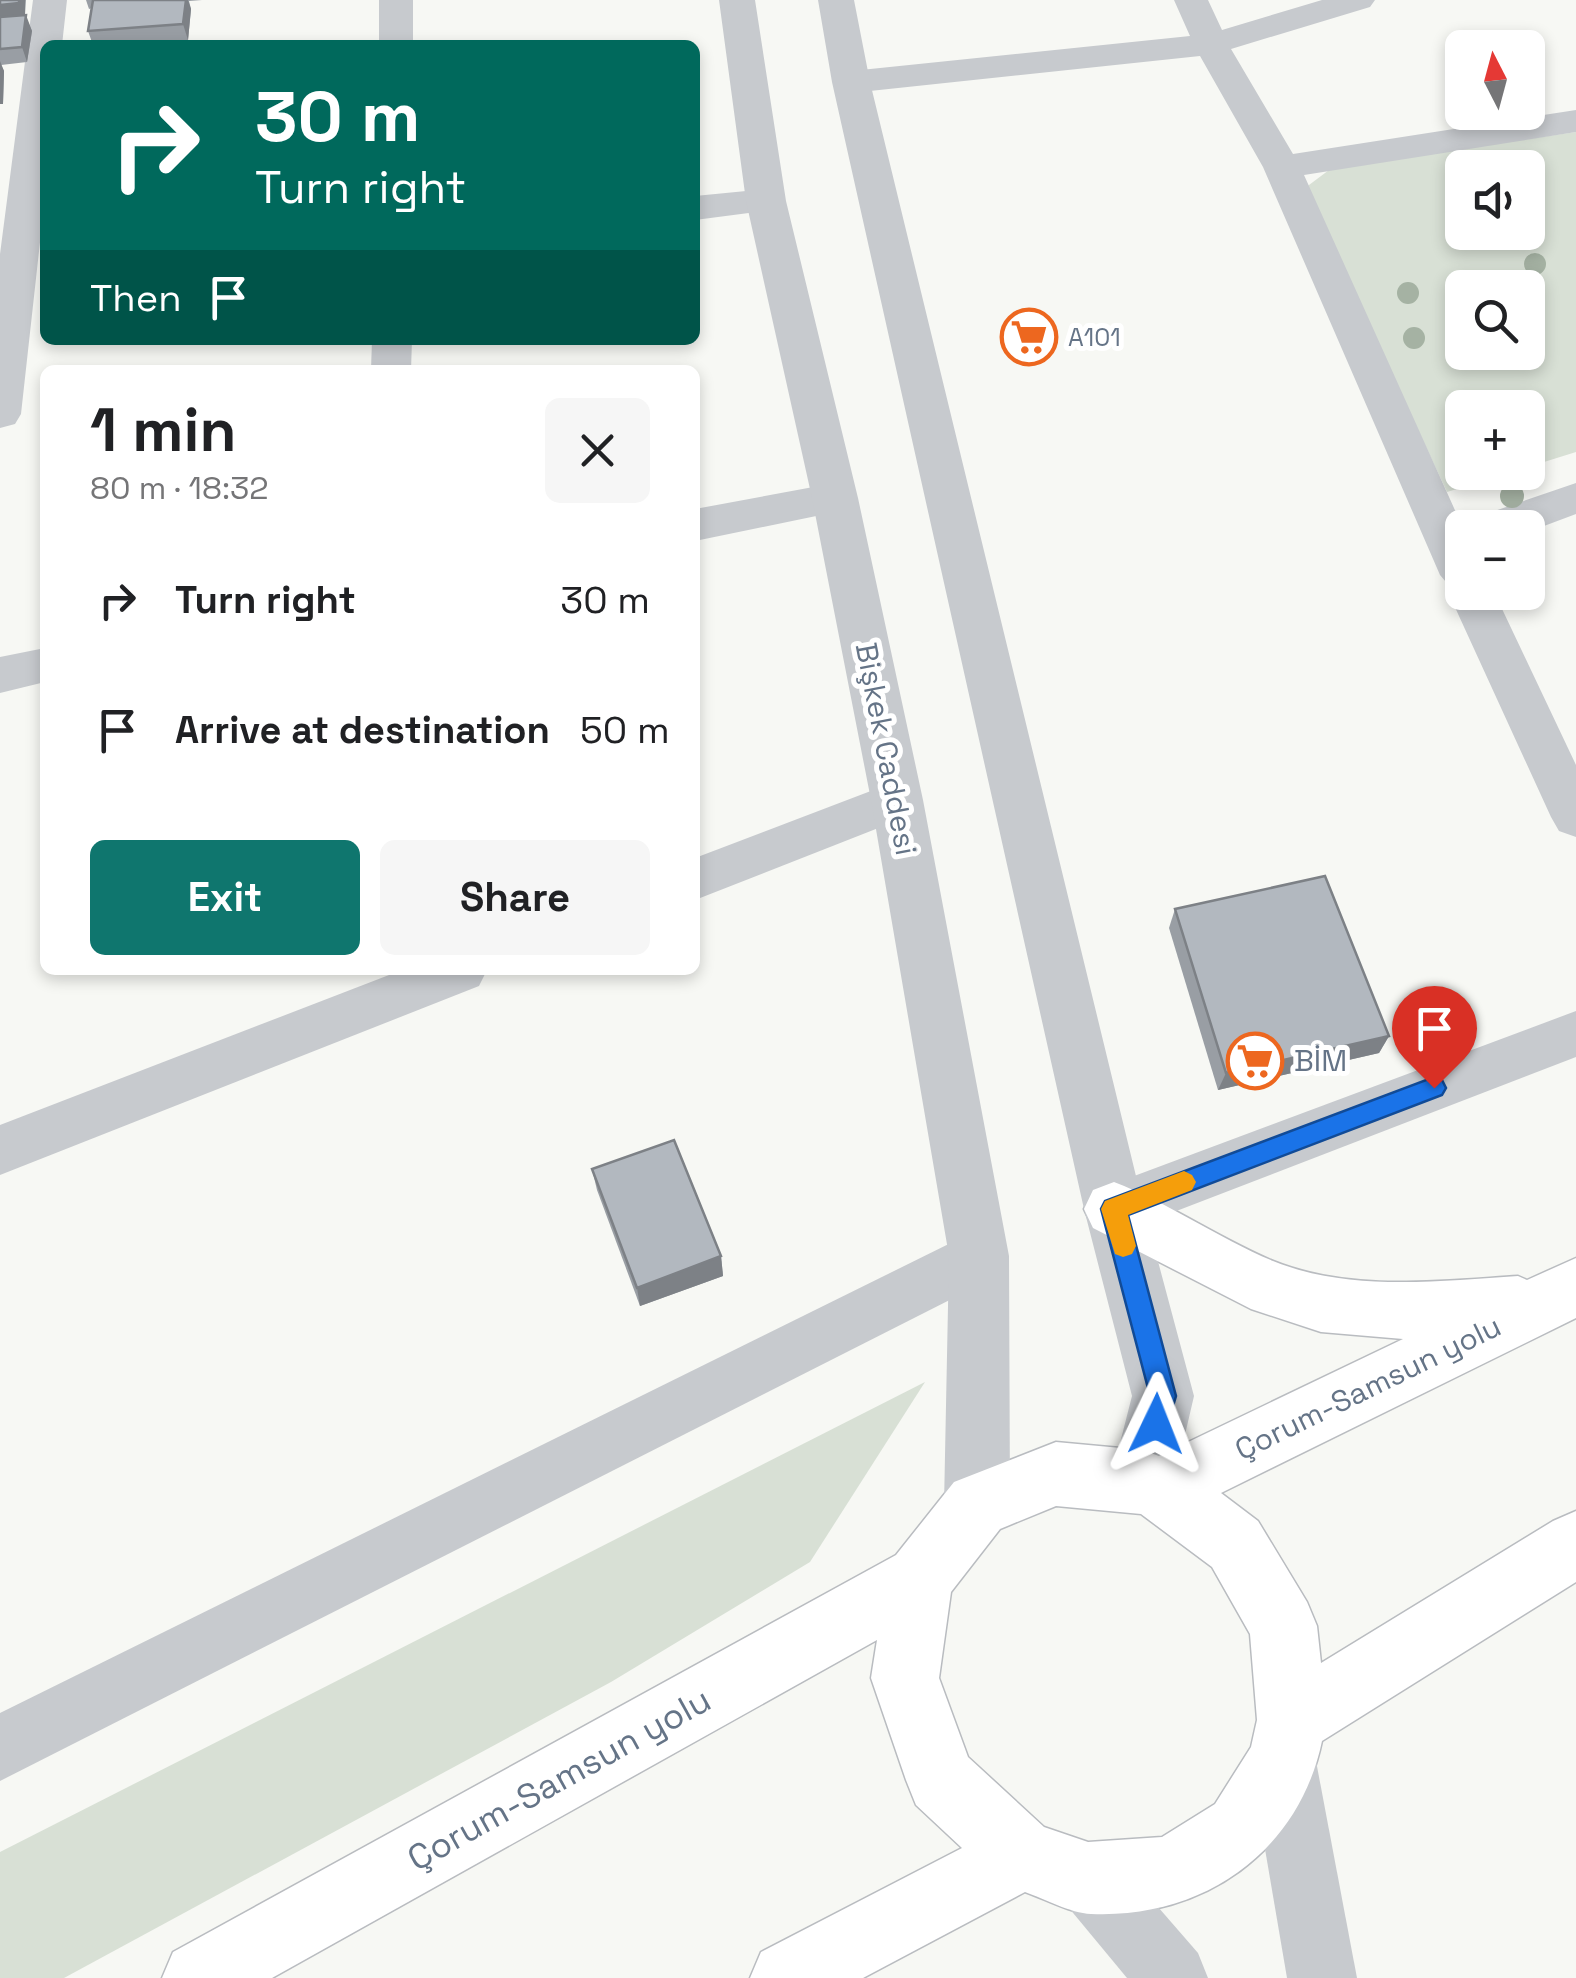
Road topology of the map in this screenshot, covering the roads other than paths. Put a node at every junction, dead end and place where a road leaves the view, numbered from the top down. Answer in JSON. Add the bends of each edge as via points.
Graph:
{"nodes":[{"id":1,"x":50,"y":0,"type":"edge"},
{"id":2,"x":396,"y":0,"type":"edge"},
{"id":3,"x":737,"y":0,"type":"edge"},
{"id":4,"x":836,"y":0,"type":"edge"},
{"id":5,"x":1191,"y":0,"type":"edge"},
{"id":6,"x":1358,"y":0,"type":"edge"},
{"id":7,"x":46,"y":40,"type":"edge"},
{"id":8,"x":396,"y":40,"type":"edge"},
{"id":9,"x":1211,"y":44,"type":"junction"},
{"id":10,"x":851,"y":82,"type":"junction"},
{"id":11,"x":40,"y":96,"type":"edge"},
{"id":12,"x":1576,"y":122,"type":"edge"},
{"id":13,"x":1282,"y":167,"type":"junction"},
{"id":14,"x":766,"y":202,"type":"junction"},
{"id":15,"x":700,"y":208,"type":"edge"},
{"id":16,"x":20,"y":288,"type":"edge"},
{"id":17,"x":0,"y":414,"type":"edge"},
{"id":18,"x":836,"y":498,"type":"junction"},
{"id":19,"x":1576,"y":498,"type":"edge"},
{"id":20,"x":1543,"y":510,"type":"edge"},
{"id":21,"x":700,"y":523,"type":"edge"},
{"id":22,"x":1445,"y":524,"type":"edge"},
{"id":23,"x":1479,"y":610,"type":"edge"},
{"id":24,"x":40,"y":665,"type":"edge"},
{"id":25,"x":0,"y":675,"type":"edge"},
{"id":26,"x":897,"y":800,"type":"junction"},
{"id":27,"x":1576,"y":817,"type":"edge"},
{"id":28,"x":700,"y":877,"type":"edge"},
{"id":29,"x":448,"y":975,"type":"edge"},
{"id":30,"x":1576,"y":1034,"type":"edge"},
{"id":31,"x":0,"y":1150,"type":"edge"},
{"id":32,"x":1114,"y":1209,"type":"junction"},
{"id":33,"x":978,"y":1256,"type":"junction"},
{"id":34,"x":1559,"y":1296,"type":"edge"},
{"id":35,"x":1151,"y":1486,"type":"junction"},
{"id":36,"x":977,"y":1505,"type":"junction"},
{"id":37,"x":1576,"y":1544,"type":"edge"},
{"id":38,"x":920,"y":1579,"type":"junction"},
{"id":39,"x":1287,"y":1741,"type":"junction"},
{"id":40,"x":0,"y":1748,"type":"edge"},
{"id":41,"x":1022,"y":1855,"type":"junction"},
{"id":42,"x":1088,"y":1878,"type":"junction"},
{"id":43,"x":199,"y":1978,"type":"edge"},
{"id":44,"x":787,"y":1978,"type":"edge"},
{"id":45,"x":1172,"y":1978,"type":"edge"},
{"id":46,"x":1322,"y":1978,"type":"edge"}],
"edges":[{"from":1,"to":7,"type":"street"},
{"from":2,"to":8,"type":"street"},
{"from":3,"to":14,"type":"street","name":"Bişkek Caddesi"},
{"from":4,"to":10,"type":"street"},
{"from":5,"to":9,"type":"street"},
{"from":6,"to":9,"type":"street"},
{"from":9,"to":10,"type":"street"},
{"from":9,"to":13,"type":"street"},
{"from":10,"to":32,"type":"street"},
{"from":11,"to":16,"type":"street"},
{"from":12,"to":13,"type":"street"},
{"from":13,"to":22,"type":"street"},
{"from":14,"to":15,"type":"street"},
{"from":14,"to":18,"type":"street","name":"Bişkek Caddesi"},
{"from":16,"to":17,"type":"street"},
{"from":18,"to":21,"type":"street"},
{"from":18,"to":26,"type":"street","name":"Bişkek Caddesi"},
{"from":19,"to":20,"type":"street"},
{"from":23,"to":27,"type":"street"},
{"from":24,"to":25,"type":"street"},
{"from":26,"to":28,"type":"street"},
{"from":26,"to":33,"type":"street","name":"Bişkek Caddesi"},
{"from":29,"to":31,"type":"street"},
{"from":30,"to":32,"type":"street"},
{"from":32,"to":34,"type":"highway","via":[[1296,1297],[1391,1311]]},
{"from":32,"to":35,"type":"street","via":[[1163,1396]]},
{"from":33,"to":36,"type":"street","name":"Bişkek Caddesi"},
{"from":33,"to":40,"type":"street"},
{"from":34,"to":35,"type":"highway","name":"Çorum-Samsun yolu"},
{"from":35,"to":36,"type":"highway","via":[[1056,1474]]},
{"from":35,"to":39,"type":"highway","via":[[1235,1544],[1283,1626]]},
{"from":36,"to":38,"type":"highway","name":"Çorum-Samsun yolu"},
{"from":37,"to":39,"type":"highway","name":"Çorum-Samsun yolu"},
{"from":38,"to":41,"type":"highway","name":"Çorum-Samsun yolu","via":[[905,1678],[941,1780]]},
{"from":38,"to":43,"type":"highway","name":"Çorum-Samsun yolu"},
{"from":39,"to":42,"type":"highway","name":"Çorum-Samsun yolu","via":[[1240,1829],[1170,1872]]},
{"from":39,"to":46,"type":"street"},
{"from":41,"to":42,"type":"highway","name":"Çorum-Samsun yolu"},
{"from":41,"to":44,"type":"highway"},
{"from":42,"to":45,"type":"street"}]}
